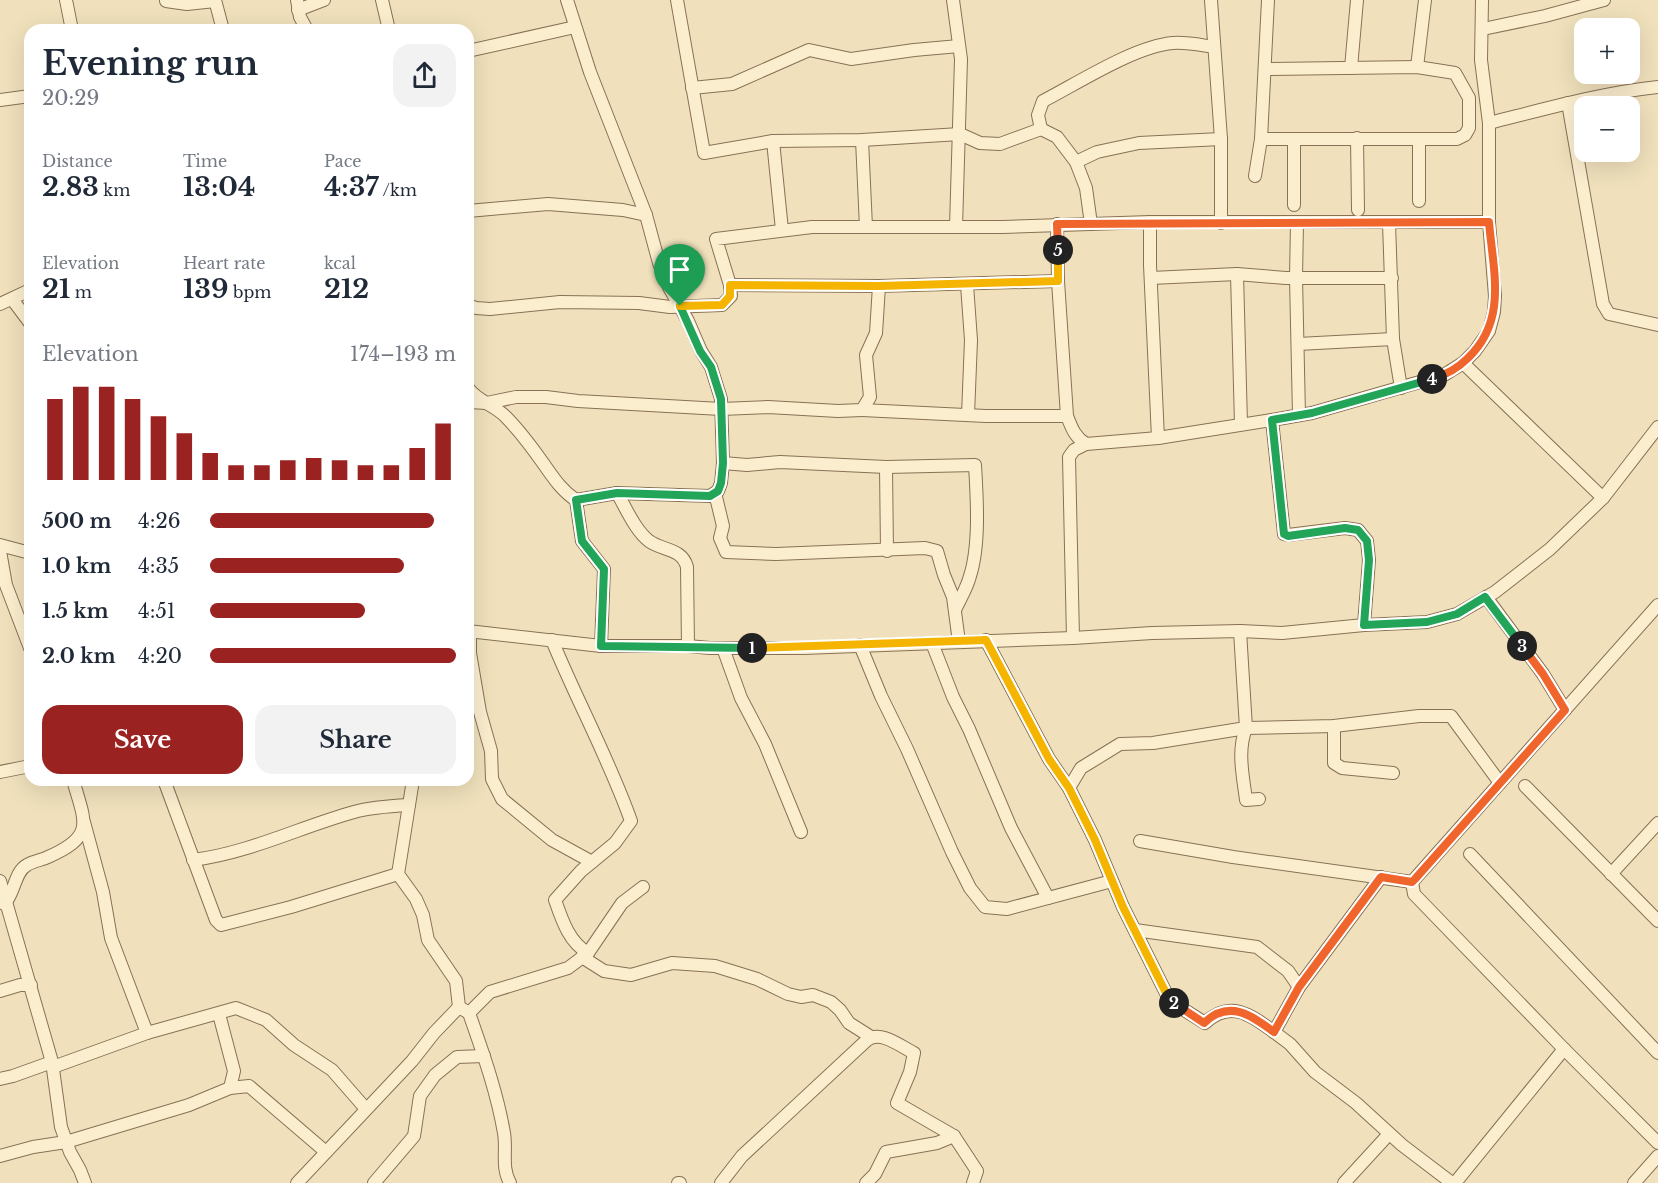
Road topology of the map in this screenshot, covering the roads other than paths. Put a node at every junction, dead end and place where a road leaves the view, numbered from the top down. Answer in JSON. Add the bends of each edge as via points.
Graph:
{"nodes":[{"id":1,"x":66,"y":0,"type":"edge"},
{"id":2,"x":215,"y":0,"type":"edge"},
{"id":3,"x":324,"y":0,"type":"edge"},
{"id":4,"x":382,"y":0,"type":"edge"},
{"id":5,"x":567,"y":0,"type":"edge"},
{"id":6,"x":676,"y":0,"type":"edge"},
{"id":7,"x":952,"y":0,"type":"edge"},
{"id":8,"x":1211,"y":0,"type":"edge"},
{"id":9,"x":1268,"y":0,"type":"edge"},
{"id":10,"x":1357,"y":0,"type":"edge"},
{"id":11,"x":1425,"y":0,"type":"edge"},
{"id":12,"x":1482,"y":0,"type":"edge"},
{"id":13,"x":1604,"y":0,"type":"edge"},
{"id":14,"x":166,"y":2,"type":"dead end"},
{"id":15,"x":298,"y":5,"type":"edge"},
{"id":16,"x":71,"y":24,"type":"edge"},
{"id":17,"x":221,"y":24,"type":"edge"},
{"id":18,"x":304,"y":24,"type":"edge"},
{"id":19,"x":388,"y":24,"type":"edge"},
{"id":20,"x":575,"y":27,"type":"junction"},
{"id":21,"x":1483,"y":29,"type":"junction"},
{"id":22,"x":959,"y":46,"type":"junction"},
{"id":23,"x":1214,"y":47,"type":"junction"},
{"id":24,"x":474,"y":50,"type":"edge"},
{"id":25,"x":1351,"y":68,"type":"junction"},
{"id":26,"x":1417,"y":68,"type":"junction"},
{"id":27,"x":1266,"y":69,"type":"junction"},
{"id":28,"x":1658,"y":87,"type":"edge"},
{"id":29,"x":692,"y":88,"type":"junction"},
{"id":30,"x":24,"y":97,"type":"edge"},
{"id":31,"x":0,"y":100,"type":"edge"},
{"id":32,"x":1568,"y":103,"type":"junction"},
{"id":33,"x":1489,"y":123,"type":"junction"},
{"id":34,"x":1041,"y":129,"type":"junction"},
{"id":35,"x":960,"y":134,"type":"junction"},
{"id":36,"x":1357,"y":138,"type":"junction"},
{"id":37,"x":1221,"y":139,"type":"junction"},
{"id":38,"x":1261,"y":139,"type":"junction"},
{"id":39,"x":1294,"y":139,"type":"junction"},
{"id":40,"x":862,"y":140,"type":"junction"},
{"id":41,"x":1419,"y":140,"type":"junction"},
{"id":42,"x":773,"y":141,"type":"junction"},
{"id":43,"x":1076,"y":162,"type":"junction"},
{"id":44,"x":1255,"y":176,"type":"dead end"},
{"id":45,"x":1419,"y":201,"type":"dead end"},
{"id":46,"x":1294,"y":205,"type":"dead end"},
{"id":47,"x":474,"y":210,"type":"edge"},
{"id":48,"x":1358,"y":210,"type":"dead end"},
{"id":49,"x":646,"y":215,"type":"junction"},
{"id":50,"x":1150,"y":222,"type":"junction"},
{"id":51,"x":1489,"y":222,"type":"junction"},
{"id":52,"x":1221,"y":223,"type":"junction"},
{"id":53,"x":1298,"y":223,"type":"junction"},
{"id":54,"x":1389,"y":223,"type":"junction"},
{"id":55,"x":1057,"y":224,"type":"junction"},
{"id":56,"x":1091,"y":224,"type":"junction"},
{"id":57,"x":866,"y":227,"type":"junction"},
{"id":58,"x":956,"y":227,"type":"junction"},
{"id":59,"x":782,"y":230,"type":"junction"},
{"id":60,"x":1237,"y":274,"type":"junction"},
{"id":61,"x":1151,"y":278,"type":"junction"},
{"id":62,"x":1296,"y":278,"type":"junction"},
{"id":63,"x":1392,"y":278,"type":"junction"},
{"id":64,"x":1058,"y":281,"type":"junction"},
{"id":65,"x":730,"y":285,"type":"junction"},
{"id":66,"x":966,"y":285,"type":"junction"},
{"id":67,"x":879,"y":286,"type":"junction"},
{"id":68,"x":24,"y":293,"type":"edge"},
{"id":69,"x":6,"y":301,"type":"edge"},
{"id":70,"x":680,"y":306,"type":"junction"},
{"id":71,"x":474,"y":307,"type":"edge"},
{"id":72,"x":24,"y":318,"type":"edge"},
{"id":73,"x":1658,"y":325,"type":"edge"},
{"id":74,"x":1393,"y":339,"type":"junction"},
{"id":75,"x":1298,"y":344,"type":"junction"},
{"id":76,"x":1463,"y":363,"type":"junction"},
{"id":77,"x":1401,"y":388,"type":"junction"},
{"id":78,"x":474,"y":393,"type":"edge"},
{"id":79,"x":474,"y":402,"type":"edge"},
{"id":80,"x":487,"y":403,"type":"junction"},
{"id":81,"x":721,"y":410,"type":"junction"},
{"id":82,"x":862,"y":410,"type":"junction"},
{"id":83,"x":969,"y":415,"type":"junction"},
{"id":84,"x":1299,"y":415,"type":"junction"},
{"id":85,"x":1067,"y":416,"type":"junction"},
{"id":86,"x":1272,"y":420,"type":"junction"},
{"id":87,"x":1241,"y":424,"type":"junction"},
{"id":88,"x":1658,"y":427,"type":"edge"},
{"id":89,"x":1158,"y":438,"type":"junction"},
{"id":90,"x":1086,"y":444,"type":"junction"},
{"id":91,"x":723,"y":463,"type":"junction"},
{"id":92,"x":886,"y":467,"type":"junction"},
{"id":93,"x":617,"y":493,"type":"junction"},
{"id":94,"x":715,"y":493,"type":"junction"},
{"id":95,"x":1603,"y":498,"type":"junction"},
{"id":96,"x":576,"y":500,"type":"junction"},
{"id":97,"x":0,"y":545,"type":"edge"},
{"id":98,"x":0,"y":551,"type":"edge"},
{"id":99,"x":24,"y":551,"type":"edge"},
{"id":100,"x":887,"y":551,"type":"junction"},
{"id":101,"x":1485,"y":597,"type":"junction"},
{"id":102,"x":1658,"y":605,"type":"edge"},
{"id":103,"x":955,"y":610,"type":"junction"},
{"id":104,"x":1364,"y":625,"type":"junction"},
{"id":105,"x":1240,"y":631,"type":"junction"},
{"id":106,"x":24,"y":632,"type":"edge"},
{"id":107,"x":474,"y":632,"type":"edge"},
{"id":108,"x":1073,"y":638,"type":"junction"},
{"id":109,"x":552,"y":640,"type":"junction"},
{"id":110,"x":986,"y":640,"type":"junction"},
{"id":111,"x":959,"y":642,"type":"junction"},
{"id":112,"x":932,"y":643,"type":"junction"},
{"id":113,"x":860,"y":645,"type":"junction"},
{"id":114,"x":601,"y":646,"type":"junction"},
{"id":115,"x":688,"y":646,"type":"junction"},
{"id":116,"x":723,"y":648,"type":"junction"},
{"id":117,"x":474,"y":679,"type":"edge"},
{"id":118,"x":1565,"y":710,"type":"junction"},
{"id":119,"x":1334,"y":726,"type":"junction"},
{"id":120,"x":1246,"y":728,"type":"junction"},
{"id":121,"x":24,"y":767,"type":"edge"},
{"id":122,"x":0,"y":772,"type":"edge"},
{"id":123,"x":1393,"y":773,"type":"dead end"},
{"id":124,"x":1500,"y":783,"type":"junction"},
{"id":125,"x":75,"y":786,"type":"edge"},
{"id":126,"x":166,"y":786,"type":"edge"},
{"id":127,"x":412,"y":786,"type":"edge"},
{"id":128,"x":1526,"y":786,"type":"dead end"},
{"id":129,"x":1069,"y":788,"type":"junction"},
{"id":130,"x":1259,"y":799,"type":"dead end"},
{"id":131,"x":409,"y":805,"type":"junction"},
{"id":132,"x":84,"y":822,"type":"junction"},
{"id":133,"x":1658,"y":823,"type":"edge"},
{"id":134,"x":801,"y":832,"type":"dead end"},
{"id":135,"x":1140,"y":841,"type":"dead end"},
{"id":136,"x":1470,"y":854,"type":"dead end"},
{"id":137,"x":193,"y":860,"type":"junction"},
{"id":138,"x":592,"y":862,"type":"junction"},
{"id":139,"x":398,"y":874,"type":"junction"},
{"id":140,"x":1611,"y":874,"type":"junction"},
{"id":141,"x":1381,"y":877,"type":"junction"},
{"id":142,"x":0,"y":880,"type":"edge"},
{"id":143,"x":1112,"y":881,"type":"junction"},
{"id":144,"x":1412,"y":882,"type":"junction"},
{"id":145,"x":643,"y":887,"type":"dead end"},
{"id":146,"x":1048,"y":898,"type":"junction"},
{"id":147,"x":3,"y":904,"type":"edge"},
{"id":148,"x":1656,"y":917,"type":"edge"},
{"id":149,"x":1135,"y":930,"type":"junction"},
{"id":150,"x":585,"y":955,"type":"junction"},
{"id":151,"x":31,"y":985,"type":"junction"},
{"id":152,"x":1299,"y":987,"type":"junction"},
{"id":153,"x":0,"y":991,"type":"edge"},
{"id":154,"x":464,"y":1010,"type":"junction"},
{"id":155,"x":219,"y":1014,"type":"junction"},
{"id":156,"x":1274,"y":1032,"type":"junction"},
{"id":157,"x":147,"y":1033,"type":"junction"},
{"id":158,"x":871,"y":1037,"type":"junction"},
{"id":159,"x":1564,"y":1049,"type":"junction"},
{"id":160,"x":1658,"y":1053,"type":"edge"},
{"id":161,"x":484,"y":1056,"type":"junction"},
{"id":162,"x":52,"y":1065,"type":"junction"},
{"id":163,"x":0,"y":1078,"type":"edge"},
{"id":164,"x":230,"y":1088,"type":"junction"},
{"id":165,"x":366,"y":1109,"type":"junction"},
{"id":166,"x":1389,"y":1134,"type":"junction"},
{"id":167,"x":954,"y":1136,"type":"junction"},
{"id":168,"x":66,"y":1143,"type":"junction"},
{"id":169,"x":1658,"y":1143,"type":"edge"},
{"id":170,"x":326,"y":1152,"type":"junction"},
{"id":171,"x":0,"y":1156,"type":"edge"},
{"id":172,"x":1658,"y":1156,"type":"edge"},
{"id":173,"x":85,"y":1183,"type":"edge"},
{"id":174,"x":297,"y":1183,"type":"edge"},
{"id":175,"x":374,"y":1183,"type":"edge"},
{"id":176,"x":510,"y":1183,"type":"edge"},
{"id":177,"x":721,"y":1183,"type":"edge"},
{"id":178,"x":866,"y":1183,"type":"edge"},
{"id":179,"x":973,"y":1183,"type":"edge"},
{"id":180,"x":1344,"y":1183,"type":"edge"},
{"id":181,"x":1454,"y":1183,"type":"edge"},
{"id":182,"x":1634,"y":1183,"type":"edge"}],
"edges":[{"from":1,"to":16,"type":"street"},
{"from":2,"to":14,"type":"street"},
{"from":2,"to":17,"type":"street"},
{"from":3,"to":15,"type":"street"},
{"from":4,"to":19,"type":"street"},
{"from":5,"to":20,"type":"street"},
{"from":6,"to":29,"type":"street"},
{"from":7,"to":22,"type":"street"},
{"from":8,"to":23,"type":"street"},
{"from":9,"to":27,"type":"street"},
{"from":10,"to":25,"type":"street"},
{"from":11,"to":26,"type":"street"},
{"from":12,"to":21,"type":"street"},
{"from":13,"to":21,"type":"street"},
{"from":15,"to":18,"type":"street"},
{"from":20,"to":24,"type":"street"},
{"from":20,"to":49,"type":"street"},
{"from":21,"to":33,"type":"street","via":[[1481,60]]},
{"from":22,"to":29,"type":"street","via":[[852,59],[809,50],[732,84]]},
{"from":22,"to":35,"type":"street"},
{"from":23,"to":34,"type":"street","via":[[1181,43],[1145,50],[1043,101],[1038,115]]},
{"from":23,"to":37,"type":"street"},
{"from":25,"to":26,"type":"street"},
{"from":25,"to":27,"type":"street"},
{"from":26,"to":41,"type":"street","via":[[1455,74],[1469,98],[1469,128],[1465,135]]},
{"from":27,"to":38,"type":"street"},
{"from":28,"to":32,"type":"street"},
{"from":29,"to":42,"type":"street","via":[[704,153]]},
{"from":30,"to":31,"type":"street"},
{"from":32,"to":33,"type":"street"},
{"from":32,"to":73,"type":"street","via":[[1603,304],[1609,314]]},
{"from":33,"to":51,"type":"street"},
{"from":34,"to":35,"type":"street","via":[[1000,144],[980,143]]},
{"from":34,"to":43,"type":"street","via":[[1057,137]]},
{"from":35,"to":40,"type":"street"},
{"from":35,"to":58,"type":"street"},
{"from":36,"to":39,"type":"street"},
{"from":36,"to":41,"type":"street"},
{"from":36,"to":48,"type":"street"},
{"from":37,"to":43,"type":"street","via":[[1139,143],[1097,152]]},
{"from":37,"to":52,"type":"street"},
{"from":38,"to":39,"type":"street"},
{"from":38,"to":44,"type":"street"},
{"from":39,"to":46,"type":"street"},
{"from":40,"to":42,"type":"street"},
{"from":40,"to":57,"type":"street"},
{"from":41,"to":45,"type":"street"},
{"from":42,"to":59,"type":"street"},
{"from":43,"to":56,"type":"street","via":[[1086,188]]},
{"from":47,"to":49,"type":"street","via":[[548,204]]},
{"from":49,"to":70,"type":"street","via":[[658,263]]},
{"from":50,"to":52,"type":"street"},
{"from":50,"to":56,"type":"street"},
{"from":50,"to":61,"type":"street"},
{"from":51,"to":54,"type":"street"},
{"from":51,"to":76,"type":"street","via":[[1494,312],[1489,331]]},
{"from":52,"to":53,"type":"street"},
{"from":53,"to":54,"type":"street"},
{"from":53,"to":62,"type":"street"},
{"from":54,"to":63,"type":"street"},
{"from":55,"to":56,"type":"street"},
{"from":55,"to":58,"type":"street"},
{"from":55,"to":64,"type":"street"},
{"from":57,"to":58,"type":"street"},
{"from":57,"to":59,"type":"street"},
{"from":59,"to":65,"type":"street","via":[[716,239]]},
{"from":60,"to":61,"type":"street"},
{"from":60,"to":62,"type":"street"},
{"from":60,"to":87,"type":"street"},
{"from":61,"to":89,"type":"street"},
{"from":62,"to":63,"type":"street"},
{"from":62,"to":75,"type":"street"},
{"from":63,"to":74,"type":"street"},
{"from":64,"to":66,"type":"street"},
{"from":64,"to":85,"type":"street"},
{"from":65,"to":67,"type":"street"},
{"from":65,"to":70,"type":"street","via":[[730,296],[722,305]]},
{"from":66,"to":67,"type":"street"},
{"from":66,"to":83,"type":"street","via":[[971,340]]},
{"from":67,"to":82,"type":"street","via":[[876,333],[866,355],[870,397]]},
{"from":68,"to":69,"type":"street"},
{"from":69,"to":72,"type":"street"},
{"from":70,"to":71,"type":"street","via":[[560,302]]},
{"from":70,"to":81,"type":"street","via":[[711,367]]},
{"from":74,"to":75,"type":"street"},
{"from":74,"to":77,"type":"street"},
{"from":75,"to":84,"type":"street"},
{"from":76,"to":77,"type":"street","via":[[1444,375]]},
{"from":76,"to":95,"type":"street"},
{"from":77,"to":84,"type":"street"},
{"from":78,"to":80,"type":"street"},
{"from":79,"to":80,"type":"street"},
{"from":80,"to":81,"type":"street","via":[[516,397],[546,397]]},
{"from":80,"to":96,"type":"street","via":[[503,414],[552,478]]},
{"from":81,"to":82,"type":"street"},
{"from":81,"to":91,"type":"street"},
{"from":82,"to":83,"type":"street"},
{"from":83,"to":85,"type":"street"},
{"from":84,"to":86,"type":"street"},
{"from":85,"to":90,"type":"street","via":[[1073,432]]},
{"from":86,"to":87,"type":"street"},
{"from":86,"to":104,"type":"street","via":[[1284,534],[1345,528],[1358,530],[1367,541]]},
{"from":87,"to":89,"type":"street"},
{"from":88,"to":95,"type":"street"},
{"from":89,"to":90,"type":"street"},
{"from":90,"to":108,"type":"street","via":[[1069,457]]},
{"from":91,"to":92,"type":"street"},
{"from":91,"to":94,"type":"street","via":[[721,483]]},
{"from":92,"to":100,"type":"street"},
{"from":92,"to":103,"type":"street","via":[[975,465],[976,537],[970,576]]},
{"from":93,"to":94,"type":"street"},
{"from":93,"to":96,"type":"street"},
{"from":93,"to":115,"type":"street","via":[[650,542],[685,559]]},
{"from":94,"to":100,"type":"street","via":[[723,526],[720,538],[726,552]]},
{"from":95,"to":101,"type":"street","via":[[1550,549]]},
{"from":96,"to":114,"type":"street","via":[[582,541],[604,569]]},
{"from":97,"to":99,"type":"street"},
{"from":98,"to":106,"type":"street","via":[[6,585]]},
{"from":100,"to":103,"type":"street","via":[[937,551]]},
{"from":101,"to":104,"type":"street","via":[[1457,614],[1427,622]]},
{"from":101,"to":118,"type":"street"},
{"from":102,"to":118,"type":"street"},
{"from":103,"to":111,"type":"street"},
{"from":104,"to":105,"type":"street","via":[[1282,633]]},
{"from":105,"to":108,"type":"street"},
{"from":105,"to":120,"type":"street"},
{"from":107,"to":109,"type":"street"},
{"from":108,"to":110,"type":"street"},
{"from":109,"to":114,"type":"street"},
{"from":109,"to":138,"type":"street","via":[[632,820],[615,843]]},
{"from":110,"to":111,"type":"street"},
{"from":110,"to":129,"type":"street","via":[[1049,759]]},
{"from":111,"to":112,"type":"street"},
{"from":112,"to":113,"type":"street"},
{"from":112,"to":146,"type":"street","via":[[1011,828]]},
{"from":113,"to":116,"type":"street"},
{"from":113,"to":146,"type":"street","via":[[970,888],[985,907],[1007,909]]},
{"from":114,"to":115,"type":"street"},
{"from":115,"to":116,"type":"street"},
{"from":116,"to":134,"type":"street"},
{"from":117,"to":138,"type":"street","via":[[491,751],[492,779],[502,799],[552,840]]},
{"from":118,"to":124,"type":"street"},
{"from":119,"to":120,"type":"street"},
{"from":119,"to":123,"type":"street","via":[[1334,764]]},
{"from":119,"to":124,"type":"street","via":[[1451,716]]},
{"from":120,"to":129,"type":"street","via":[[1153,743],[1120,744],[1082,768]]},
{"from":120,"to":130,"type":"street","via":[[1242,769],[1246,800]]},
{"from":121,"to":122,"type":"street"},
{"from":124,"to":144,"type":"street"},
{"from":125,"to":132,"type":"street"},
{"from":126,"to":137,"type":"street"},
{"from":127,"to":131,"type":"street"},
{"from":128,"to":140,"type":"street"},
{"from":129,"to":143,"type":"street"},
{"from":131,"to":137,"type":"street","via":[[355,811],[219,857]]},
{"from":131,"to":139,"type":"street"},
{"from":132,"to":147,"type":"street","via":[[84,832],[77,840],[21,869]]},
{"from":132,"to":157,"type":"street","via":[[111,938]]},
{"from":133,"to":140,"type":"street"},
{"from":135,"to":141,"type":"street"},
{"from":136,"to":160,"type":"street"},
{"from":137,"to":139,"type":"street","via":[[216,920],[222,925]]},
{"from":138,"to":150,"type":"street","via":[[555,900],[561,919]]},
{"from":139,"to":154,"type":"street","via":[[416,899],[428,940],[456,981]]},
{"from":140,"to":148,"type":"street"},
{"from":141,"to":144,"type":"street"},
{"from":141,"to":152,"type":"street"},
{"from":142,"to":147,"type":"street"},
{"from":143,"to":146,"type":"street"},
{"from":143,"to":149,"type":"street"},
{"from":144,"to":159,"type":"street","via":[[1414,894]]},
{"from":145,"to":150,"type":"street","via":[[622,903]]},
{"from":147,"to":151,"type":"street"},
{"from":149,"to":152,"type":"street","via":[[1257,947],[1288,971]]},
{"from":149,"to":156,"type":"street","via":[[1170,1001],[1204,1023],[1233,1009]]},
{"from":150,"to":154,"type":"street","via":[[568,969],[490,992]]},
{"from":150,"to":158,"type":"street","via":[[604,971],[631,975],[672,963],[715,966],[758,979],[788,994],[831,1002],[849,1023]]},
{"from":151,"to":153,"type":"street"},
{"from":151,"to":162,"type":"street"},
{"from":152,"to":156,"type":"street"},
{"from":154,"to":161,"type":"street"},
{"from":154,"to":165,"type":"street","via":[[434,1033]]},
{"from":155,"to":157,"type":"street"},
{"from":155,"to":164,"type":"street","via":[[234,1071]]},
{"from":155,"to":165,"type":"street","via":[[236,1008],[266,1020],[294,1045],[333,1070]]},
{"from":156,"to":166,"type":"street"},
{"from":157,"to":162,"type":"street"},
{"from":158,"to":167,"type":"street","via":[[880,1036],[914,1053],[897,1103]]},
{"from":158,"to":177,"type":"street","via":[[742,1156]]},
{"from":159,"to":169,"type":"street"},
{"from":159,"to":181,"type":"street"},
{"from":161,"to":175,"type":"street","via":[[457,1057],[435,1075],[420,1096],[414,1136]]},
{"from":161,"to":176,"type":"street","via":[[494,1085],[504,1136],[504,1172]]},
{"from":162,"to":163,"type":"street"},
{"from":162,"to":168,"type":"street"},
{"from":164,"to":168,"type":"street","via":[[189,1105]]},
{"from":164,"to":170,"type":"street","via":[[249,1086]]},
{"from":165,"to":170,"type":"street"},
{"from":166,"to":180,"type":"street"},
{"from":166,"to":181,"type":"street"},
{"from":167,"to":178,"type":"street","via":[[886,1152]]},
{"from":167,"to":179,"type":"street","via":[[977,1171]]},
{"from":168,"to":171,"type":"street"},
{"from":168,"to":173,"type":"street"},
{"from":170,"to":174,"type":"street"},
{"from":172,"to":182,"type":"street"}]}
